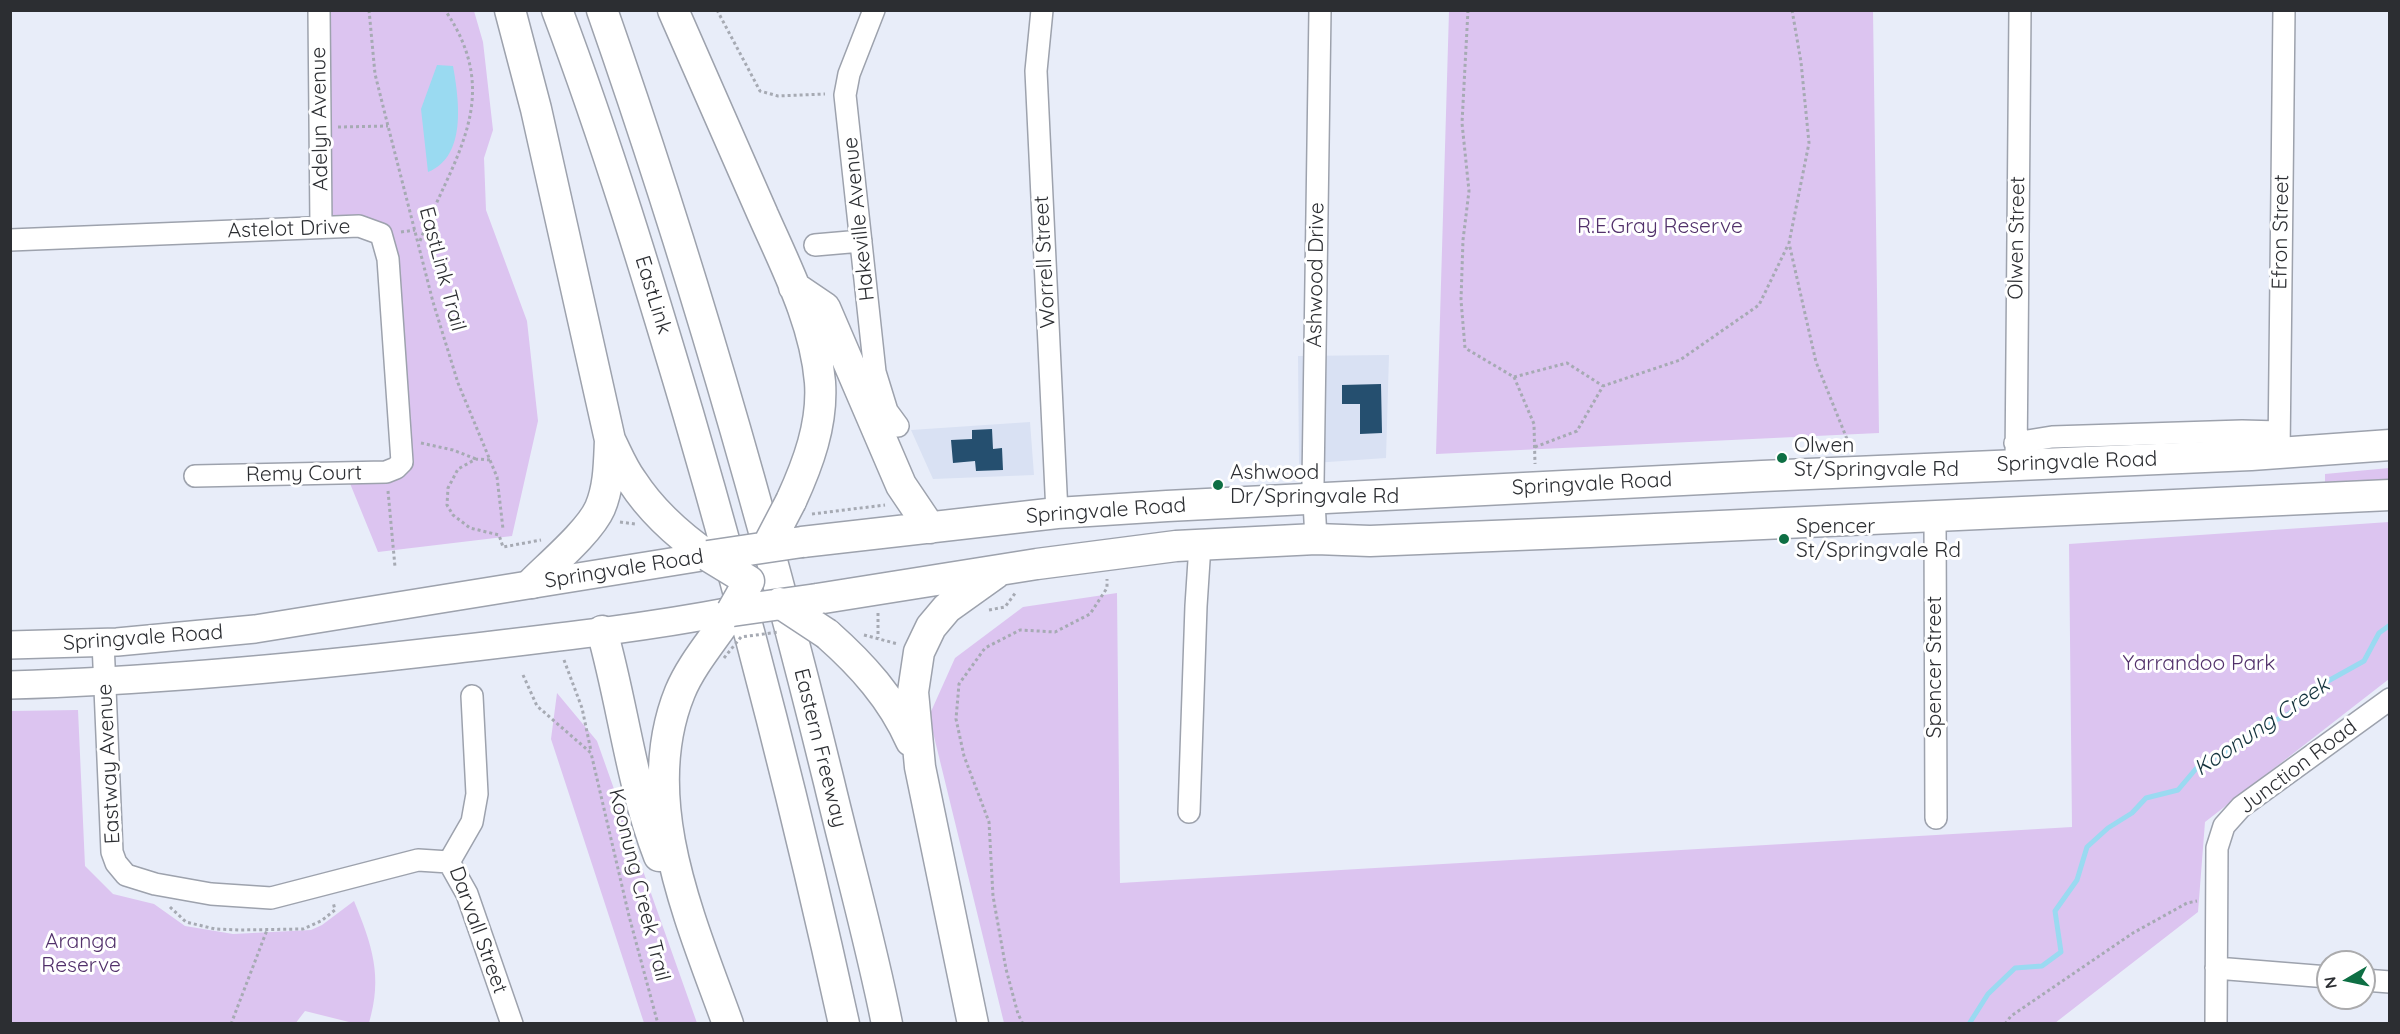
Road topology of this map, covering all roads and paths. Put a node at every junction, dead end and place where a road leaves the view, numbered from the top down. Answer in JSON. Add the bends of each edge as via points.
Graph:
{"nodes":[{"id":1,"x":319,"y":10,"type":"edge"},
{"id":2,"x":369,"y":10,"type":"edge"},
{"id":3,"x":445,"y":10,"type":"edge"},
{"id":4,"x":510,"y":10,"type":"edge"},
{"id":5,"x":557,"y":10,"type":"edge"},
{"id":6,"x":602,"y":10,"type":"edge"},
{"id":7,"x":673,"y":10,"type":"edge"},
{"id":8,"x":717,"y":10,"type":"edge"},
{"id":9,"x":874,"y":10,"type":"edge"},
{"id":10,"x":1042,"y":10,"type":"edge"},
{"id":11,"x":1320,"y":10,"type":"edge"},
{"id":12,"x":1468,"y":10,"type":"edge"},
{"id":13,"x":1792,"y":10,"type":"edge"},
{"id":14,"x":2020,"y":10,"type":"edge"},
{"id":15,"x":2284,"y":10,"type":"edge"},
{"id":16,"x":854,"y":94,"type":"junction"},
{"id":17,"x":388,"y":126,"type":"junction"},
{"id":18,"x":320,"y":128,"type":"junction"},
{"id":19,"x":321,"y":227,"type":"junction"},
{"id":20,"x":10,"y":240,"type":"edge"},
{"id":21,"x":861,"y":241,"type":"junction"},
{"id":22,"x":419,"y":243,"type":"junction"},
{"id":23,"x":1789,"y":243,"type":"junction"},
{"id":24,"x":815,"y":245,"type":"dead end"},
{"id":25,"x":794,"y":287,"type":"junction"},
{"id":26,"x":1514,"y":377,"type":"junction"},
{"id":27,"x":1603,"y":386,"type":"junction"},
{"id":28,"x":898,"y":426,"type":"dead end"},
{"id":29,"x":610,"y":440,"type":"junction"},
{"id":30,"x":2279,"y":443,"type":"junction"},
{"id":31,"x":2390,"y":445,"type":"edge"},
{"id":32,"x":1534,"y":447,"type":"junction"},
{"id":33,"x":1851,"y":448,"type":"dead end"},
{"id":34,"x":403,"y":453,"type":"junction"},
{"id":35,"x":2015,"y":454,"type":"junction"},
{"id":36,"x":476,"y":459,"type":"junction"},
{"id":37,"x":490,"y":460,"type":"junction"},
{"id":38,"x":1535,"y":464,"type":"dead end"},
{"id":39,"x":386,"y":472,"type":"junction"},
{"id":40,"x":749,"y":474,"type":"joint"},
{"id":41,"x":195,"y":476,"type":"dead end"},
{"id":42,"x":2390,"y":495,"type":"edge"},
{"id":43,"x":1314,"y":498,"type":"junction"},
{"id":44,"x":889,"y":504,"type":"dead end"},
{"id":45,"x":1057,"y":513,"type":"junction"},
{"id":46,"x":1935,"y":516,"type":"junction"},
{"id":47,"x":800,"y":519,"type":"junction"},
{"id":48,"x":930,"y":528,"type":"junction"},
{"id":49,"x":503,"y":529,"type":"dead end"},
{"id":50,"x":545,"y":538,"type":"dead end"},
{"id":51,"x":1316,"y":539,"type":"junction"},
{"id":52,"x":1200,"y":545,"type":"junction"},
{"id":53,"x":767,"y":547,"type":"junction"},
{"id":54,"x":699,"y":553,"type":"junction"},
{"id":55,"x":395,"y":567,"type":"dead end"},
{"id":56,"x":1001,"y":570,"type":"junction"},
{"id":57,"x":532,"y":583,"type":"junction"},
{"id":58,"x":1107,"y":588,"type":"dead end"},
{"id":59,"x":729,"y":614,"type":"junction"},
{"id":60,"x":782,"y":617,"type":"junction"},
{"id":61,"x":602,"y":631,"type":"junction"},
{"id":62,"x":560,"y":637,"type":"junction"},
{"id":63,"x":104,"y":642,"type":"junction"},
{"id":64,"x":10,"y":645,"type":"edge"},
{"id":65,"x":523,"y":675,"type":"dead end"},
{"id":66,"x":105,"y":682,"type":"junction"},
{"id":67,"x":10,"y":685,"type":"edge"},
{"id":68,"x":472,"y":696,"type":"dead end"},
{"id":69,"x":2390,"y":699,"type":"edge"},
{"id":70,"x":591,"y":753,"type":"junction"},
{"id":71,"x":920,"y":767,"type":"junction"},
{"id":72,"x":1190,"y":812,"type":"dead end"},
{"id":73,"x":1936,"y":818,"type":"dead end"},
{"id":74,"x":449,"y":862,"type":"junction"},
{"id":75,"x":2216,"y":896,"type":"junction"},
{"id":76,"x":267,"y":930,"type":"dead end"},
{"id":77,"x":697,"y":938,"type":"junction"},
{"id":78,"x":2216,"y":968,"type":"junction"},
{"id":79,"x":2316,"y":976,"type":"edge"},
{"id":80,"x":231,"y":1023,"type":"edge"},
{"id":81,"x":512,"y":1023,"type":"edge"},
{"id":82,"x":658,"y":1023,"type":"edge"},
{"id":83,"x":728,"y":1023,"type":"edge"},
{"id":84,"x":844,"y":1023,"type":"edge"},
{"id":85,"x":887,"y":1023,"type":"edge"},
{"id":86,"x":973,"y":1023,"type":"edge"},
{"id":87,"x":1023,"y":1023,"type":"edge"},
{"id":88,"x":2005,"y":1023,"type":"edge"},
{"id":89,"x":2216,"y":1023,"type":"edge"}],
"edges":[{"from":1,"to":18,"type":"street","name":"Adelyn Avenue"},
{"from":2,"to":17,"type":"path","name":"EastLink Trail","via":[[375,74]]},
{"from":3,"to":22,"type":"path","via":[[466,51],[472,75],[472,116]]},
{"from":4,"to":29,"type":"highway"},
{"from":5,"to":59,"type":"highway","name":"EastLink","via":[[636,241]]},
{"from":6,"to":40,"type":"highway","name":"EastLink","via":[[677,229]]},
{"from":7,"to":25,"type":"highway"},
{"from":8,"to":16,"type":"path","via":[[760,91],[778,96]]},
{"from":9,"to":16,"type":"street","name":"Hakeville Avenue","via":[[849,74]]},
{"from":10,"to":45,"type":"street","name":"Worrell Street","via":[[1035,71]]},
{"from":11,"to":43,"type":"street","name":"Ashwood Drive"},
{"from":12,"to":26,"type":"path","via":[[1462,123],[1469,191],[1461,300],[1465,348]]},
{"from":13,"to":23,"type":"path","via":[[1809,143]]},
{"from":14,"to":35,"type":"street","name":"Olwen Street"},
{"from":15,"to":30,"type":"street","name":"Efron Street"},
{"from":16,"to":21,"type":"street","name":"Hakeville Avenue"},
{"from":17,"to":18,"type":"path"},
{"from":17,"to":22,"type":"path","name":"EastLink Trail"},
{"from":18,"to":19,"type":"street","name":"Adelyn Avenue"},
{"from":19,"to":20,"type":"street","name":"Astelot Drive"},
{"from":19,"to":34,"type":"street","name":"Astelot Drive","via":[[372,229],[381,234],[385,244]]},
{"from":21,"to":24,"type":"street"},
{"from":21,"to":28,"type":"street","name":"Hakeville Avenue","via":[[875,372],[887,411]]},
{"from":22,"to":37,"type":"path","name":"EastLink Trail","via":[[458,382]]},
{"from":23,"to":27,"type":"path","via":[[1759,305],[1680,360]]},
{"from":23,"to":33,"type":"path","via":[[1816,362]]},
{"from":25,"to":47,"type":"highway","via":[[815,343],[820,385],[817,429],[806,469]]},
{"from":25,"to":48,"type":"highway","via":[[825,308],[901,485]]},
{"from":26,"to":27,"type":"path","via":[[1567,363]]},
{"from":26,"to":32,"type":"path","via":[[1534,424]]},
{"from":27,"to":32,"type":"path","via":[[1577,431]]},
{"from":29,"to":54,"type":"highway","via":[[646,501]]},
{"from":29,"to":57,"type":"highway","via":[[600,510],[579,537]]},
{"from":30,"to":31,"type":"highway","name":"Springvale Road"},
{"from":30,"to":35,"type":"highway","name":"Springvale Road"},
{"from":32,"to":38,"type":"path"},
{"from":34,"to":36,"type":"path","via":[[422,455],[420,442]]},
{"from":34,"to":39,"type":"street","name":"Remy Court","via":[[402,462]]},
{"from":35,"to":43,"type":"highway","name":"Springvale Road"},
{"from":36,"to":37,"type":"path"},
{"from":36,"to":50,"type":"path","via":[[458,469],[448,488],[447,505],[453,515],[470,528],[499,535],[503,547]]},
{"from":37,"to":49,"type":"path","name":"EastLink Trail","via":[[500,489]]},
{"from":39,"to":41,"type":"street","name":"Remy Court"},
{"from":39,"to":55,"type":"path"},
{"from":40,"to":85,"type":"highway","name":"Eastern Freeway"},
{"from":42,"to":46,"type":"highway","name":"Springvale Road"},
{"from":43,"to":45,"type":"highway","name":"Springvale Road"},
{"from":43,"to":51,"type":"street","name":"Ashwood Drive"},
{"from":44,"to":47,"type":"path"},
{"from":45,"to":48,"type":"highway","name":"Springvale Road"},
{"from":46,"to":51,"type":"highway","name":"Springvale Road","via":[[1370,541]]},
{"from":46,"to":73,"type":"street","name":"Spencer Street"},
{"from":47,"to":48,"type":"highway","name":"Springvale Road"},
{"from":47,"to":53,"type":"highway","bridge":true},
{"from":47,"to":53,"type":"highway","name":"Springvale Road","bridge":true},
{"from":51,"to":52,"type":"highway","name":"Springvale Road"},
{"from":52,"to":56,"type":"highway","name":"Springvale Road"},
{"from":52,"to":72,"type":"street"},
{"from":53,"to":54,"type":"highway","name":"Springvale Road","bridge":true},
{"from":53,"to":59,"type":"highway"},
{"from":54,"to":57,"type":"main road","name":"Springvale Road"},
{"from":54,"to":59,"type":"highway","bridge":true},
{"from":56,"to":60,"type":"highway","name":"Springvale Road","bridge":true,"via":[[817,598]]},
{"from":56,"to":71,"type":"highway","via":[[939,616],[919,652],[913,692]]},
{"from":57,"to":63,"type":"main road","name":"Springvale Road","via":[[264,627]]},
{"from":58,"to":87,"type":"path","via":[[1090,614],[1054,632],[1020,630],[985,648],[959,684],[957,719],[964,756],[989,822],[993,896],[1006,969]]},
{"from":59,"to":60,"type":"highway","name":"Springvale Road","bridge":true},
{"from":59,"to":60,"type":"path","bridge":true,"via":[[741,637]]},
{"from":59,"to":61,"type":"main road","name":"Springvale Road"},
{"from":59,"to":77,"type":"highway","via":[[681,689],[663,754],[675,861]]},
{"from":59,"to":84,"type":"highway","name":"Eastern Freeway","via":[[793,802]]},
{"from":60,"to":71,"type":"highway","bridge":true,"via":[[827,634],[861,665],[890,702]]},
{"from":61,"to":62,"type":"main road","name":"Springvale Road"},
{"from":61,"to":77,"type":"highway","via":[[645,814],[658,854]]},
{"from":62,"to":66,"type":"main road","name":"Springvale Road","via":[[316,665]]},
{"from":62,"to":70,"type":"path","name":"Koonung Creek Trail"},
{"from":63,"to":64,"type":"main road","name":"Springvale Road"},
{"from":63,"to":66,"type":"street","name":"Eastway Avenue"},
{"from":65,"to":70,"type":"path","via":[[537,706]]},
{"from":66,"to":67,"type":"main road","name":"Springvale Road"},
{"from":66,"to":74,"type":"street","name":"Eastway Avenue","via":[[112,852],[126,875],[211,894],[272,898],[418,860]]},
{"from":68,"to":74,"type":"street","name":"Darvall Street","via":[[477,794],[472,822]]},
{"from":69,"to":75,"type":"street","name":"Junction Road","via":[[2229,819],[2217,848]]},
{"from":70,"to":82,"type":"path","name":"Koonung Creek Trail"},
{"from":71,"to":86,"type":"highway"},
{"from":74,"to":81,"type":"street","name":"Darvall Street","via":[[467,894]]},
{"from":75,"to":78,"type":"street","name":"Junction Road"},
{"from":75,"to":88,"type":"path","via":[[2187,903],[2133,933]]},
{"from":76,"to":80,"type":"path"},
{"from":77,"to":83,"type":"highway"},
{"from":78,"to":79,"type":"street"},
{"from":78,"to":89,"type":"street","name":"Junction Road"}]}
